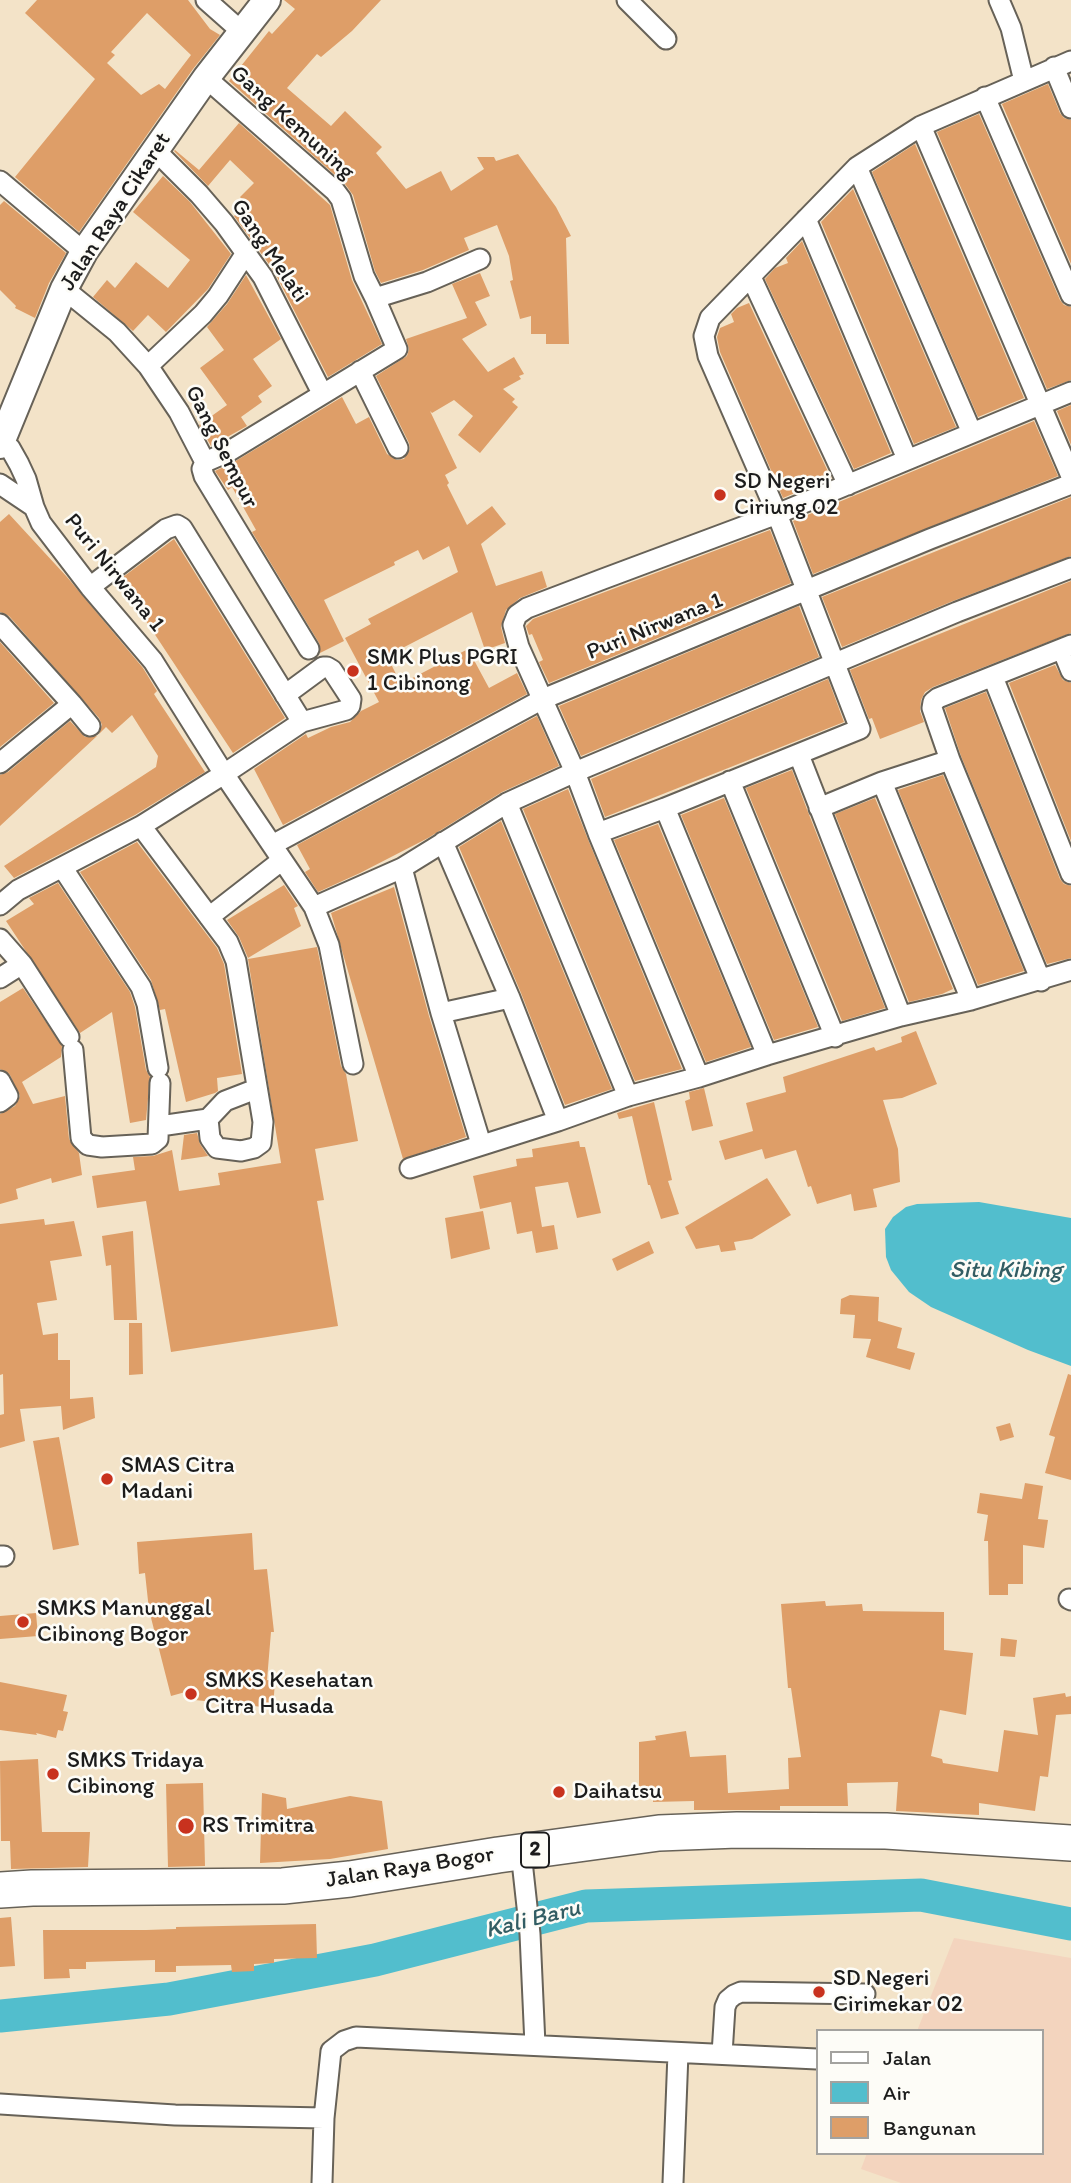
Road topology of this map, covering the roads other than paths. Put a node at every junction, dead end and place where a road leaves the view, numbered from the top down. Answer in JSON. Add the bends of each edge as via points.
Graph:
{"nodes":[{"id":1,"x":206,"y":0,"type":"edge"},
{"id":2,"x":267,"y":0,"type":"edge"},
{"id":3,"x":627,"y":0,"type":"edge"},
{"id":4,"x":999,"y":0,"type":"edge"},
{"id":5,"x":242,"y":31,"type":"junction"},
{"id":6,"x":666,"y":39,"type":"dead end"},
{"id":7,"x":1063,"y":64,"type":"edge"},
{"id":8,"x":206,"y":78,"type":"junction"},
{"id":9,"x":1024,"y":80,"type":"junction"},
{"id":10,"x":985,"y":97,"type":"junction"},
{"id":11,"x":1071,"y":108,"type":"edge"},
{"id":12,"x":921,"y":126,"type":"junction"},
{"id":13,"x":154,"y":149,"type":"junction"},
{"id":14,"x":858,"y":167,"type":"junction"},
{"id":15,"x":0,"y":181,"type":"edge"},
{"id":16,"x":806,"y":219,"type":"junction"},
{"id":17,"x":84,"y":252,"type":"junction"},
{"id":18,"x":246,"y":253,"type":"junction"},
{"id":19,"x":480,"y":259,"type":"dead end"},
{"id":20,"x":751,"y":277,"type":"junction"},
{"id":21,"x":64,"y":289,"type":"junction"},
{"id":22,"x":1071,"y":295,"type":"edge"},
{"id":23,"x":375,"y":298,"type":"junction"},
{"id":24,"x":148,"y":366,"type":"junction"},
{"id":25,"x":360,"y":371,"type":"junction"},
{"id":26,"x":1071,"y":392,"type":"edge"},
{"id":27,"x":323,"y":393,"type":"junction"},
{"id":28,"x":1039,"y":404,"type":"junction"},
{"id":29,"x":972,"y":433,"type":"junction"},
{"id":30,"x":1,"y":441,"type":"edge"},
{"id":31,"x":398,"y":448,"type":"dead end"},
{"id":32,"x":907,"y":459,"type":"junction"},
{"id":33,"x":205,"y":462,"type":"junction"},
{"id":34,"x":1071,"y":476,"type":"edge"},
{"id":35,"x":0,"y":484,"type":"edge"},
{"id":36,"x":1071,"y":484,"type":"edge"},
{"id":37,"x":848,"y":485,"type":"junction"},
{"id":38,"x":34,"y":507,"type":"junction"},
{"id":39,"x":777,"y":514,"type":"junction"},
{"id":40,"x":1071,"y":568,"type":"edge"},
{"id":41,"x":90,"y":587,"type":"junction"},
{"id":42,"x":805,"y":592,"type":"junction"},
{"id":43,"x":3,"y":633,"type":"edge"},
{"id":44,"x":1066,"y":647,"type":"edge"},
{"id":45,"x":309,"y":649,"type":"dead end"},
{"id":46,"x":835,"y":665,"type":"junction"},
{"id":47,"x":1071,"y":671,"type":"edge"},
{"id":48,"x":993,"y":677,"type":"junction"},
{"id":49,"x":285,"y":695,"type":"junction"},
{"id":50,"x":543,"y":699,"type":"junction"},
{"id":51,"x":72,"y":704,"type":"junction"},
{"id":52,"x":302,"y":722,"type":"junction"},
{"id":53,"x":90,"y":726,"type":"dead end"},
{"id":54,"x":799,"y":755,"type":"junction"},
{"id":55,"x":950,"y":760,"type":"junction"},
{"id":56,"x":0,"y":763,"type":"edge"},
{"id":57,"x":575,"y":772,"type":"junction"},
{"id":58,"x":224,"y":774,"type":"junction"},
{"id":59,"x":730,"y":781,"type":"junction"},
{"id":60,"x":882,"y":782,"type":"junction"},
{"id":61,"x":507,"y":803,"type":"junction"},
{"id":62,"x":665,"y":808,"type":"junction"},
{"id":63,"x":819,"y":808,"type":"junction"},
{"id":64,"x":141,"y":825,"type":"junction"},
{"id":65,"x":598,"y":833,"type":"junction"},
{"id":66,"x":443,"y":842,"type":"junction"},
{"id":67,"x":276,"y":853,"type":"junction"},
{"id":68,"x":62,"y":867,"type":"junction"},
{"id":69,"x":402,"y":868,"type":"junction"},
{"id":70,"x":1071,"y":874,"type":"edge"},
{"id":71,"x":0,"y":905,"type":"edge"},
{"id":72,"x":314,"y":907,"type":"junction"},
{"id":73,"x":209,"y":917,"type":"junction"},
{"id":74,"x":0,"y":939,"type":"edge"},
{"id":75,"x":22,"y":964,"type":"junction"},
{"id":76,"x":1071,"y":970,"type":"edge"},
{"id":77,"x":0,"y":978,"type":"edge"},
{"id":78,"x":1041,"y":981,"type":"junction"},
{"id":79,"x":510,"y":998,"type":"junction"},
{"id":80,"x":971,"y":1000,"type":"junction"},
{"id":81,"x":441,"y":1013,"type":"junction"},
{"id":82,"x":901,"y":1016,"type":"junction"},
{"id":83,"x":835,"y":1037,"type":"junction"},
{"id":84,"x":767,"y":1055,"type":"junction"},
{"id":85,"x":354,"y":1064,"type":"dead end"},
{"id":86,"x":699,"y":1077,"type":"junction"},
{"id":87,"x":256,"y":1089,"type":"junction"},
{"id":88,"x":628,"y":1096,"type":"junction"},
{"id":89,"x":208,"y":1119,"type":"junction"},
{"id":90,"x":558,"y":1121,"type":"junction"},
{"id":91,"x":160,"y":1126,"type":"junction"},
{"id":92,"x":481,"y":1144,"type":"junction"},
{"id":93,"x":410,"y":1168,"type":"dead end"},
{"id":94,"x":1071,"y":1843,"type":"edge"},
{"id":95,"x":1071,"y":1864,"type":"edge"},
{"id":96,"x":524,"y":1874,"type":"junction"},
{"id":97,"x":0,"y":1890,"type":"edge"},
{"id":98,"x":106,"y":1898,"type":"junction"},
{"id":99,"x":0,"y":1912,"type":"edge"},
{"id":100,"x":865,"y":1994,"type":"dead end"},
{"id":101,"x":535,"y":2045,"type":"junction"},
{"id":102,"x":678,"y":2053,"type":"junction"},
{"id":103,"x":722,"y":2054,"type":"junction"},
{"id":104,"x":816,"y":2059,"type":"edge"},
{"id":105,"x":0,"y":2104,"type":"edge"},
{"id":106,"x":324,"y":2118,"type":"junction"},
{"id":107,"x":323,"y":2183,"type":"edge"},
{"id":108,"x":673,"y":2183,"type":"edge"}],
"edges":[{"from":1,"to":5,"type":"street"},
{"from":2,"to":5,"type":"main road","name":"Jalan Raya Cikaret"},
{"from":3,"to":6,"type":"street"},
{"from":4,"to":9,"type":"street"},
{"from":5,"to":8,"type":"main road","name":"Jalan Raya Cikaret"},
{"from":7,"to":9,"type":"street"},
{"from":7,"to":11,"type":"street"},
{"from":8,"to":13,"type":"main road","name":"Jalan Raya Cikaret"},
{"from":8,"to":23,"type":"street","name":"Gang Kemuning","via":[[335,191]]},
{"from":9,"to":10,"type":"street"},
{"from":10,"to":12,"type":"street"},
{"from":10,"to":22,"type":"street"},
{"from":12,"to":14,"type":"street"},
{"from":12,"to":28,"type":"street"},
{"from":13,"to":17,"type":"main road","name":"Jalan Raya Cikaret"},
{"from":13,"to":18,"type":"street","name":"Gang Melati","via":[[199,194]]},
{"from":14,"to":16,"type":"street"},
{"from":14,"to":29,"type":"street"},
{"from":15,"to":17,"type":"street"},
{"from":16,"to":20,"type":"street"},
{"from":16,"to":32,"type":"street"},
{"from":17,"to":21,"type":"main road","name":"Jalan Raya Cikaret"},
{"from":18,"to":24,"type":"street","via":[[203,314]]},
{"from":18,"to":27,"type":"street","name":"Gang Melati","via":[[277,302]]},
{"from":19,"to":23,"type":"street"},
{"from":20,"to":37,"type":"street"},
{"from":20,"to":39,"type":"street","via":[[709,318],[704,336],[708,356]]},
{"from":21,"to":24,"type":"street","name":"Gang Sempur","via":[[117,332]]},
{"from":21,"to":30,"type":"main road","name":"Jalan Raya Cikaret"},
{"from":23,"to":25,"type":"street","name":"Gang Kemuning","via":[[397,349]]},
{"from":24,"to":33,"type":"street","name":"Gang Sempur"},
{"from":25,"to":27,"type":"street"},
{"from":25,"to":31,"type":"street"},
{"from":26,"to":28,"type":"street"},
{"from":27,"to":33,"type":"street"},
{"from":28,"to":29,"type":"street"},
{"from":28,"to":34,"type":"street"},
{"from":29,"to":32,"type":"street"},
{"from":30,"to":38,"type":"street","name":"Puri Nirwana 1","via":[[23,471]]},
{"from":32,"to":37,"type":"street"},
{"from":33,"to":45,"type":"street","name":"Gang Sempur","via":[[204,476]]},
{"from":35,"to":38,"type":"street","name":"Puri Nirwana 1"},
{"from":36,"to":42,"type":"street","name":"Puri Nirwana 1"},
{"from":37,"to":39,"type":"street"},
{"from":38,"to":41,"type":"street","name":"Puri Nirwana 1"},
{"from":39,"to":42,"type":"street"},
{"from":39,"to":50,"type":"street","via":[[521,611],[513,625]]},
{"from":40,"to":46,"type":"street"},
{"from":41,"to":49,"type":"street","via":[[177,524]]},
{"from":41,"to":58,"type":"street","name":"Puri Nirwana 1","via":[[153,661]]},
{"from":42,"to":46,"type":"street"},
{"from":42,"to":50,"type":"street","name":"Puri Nirwana 1"},
{"from":43,"to":51,"type":"street"},
{"from":44,"to":47,"type":"street"},
{"from":44,"to":48,"type":"street"},
{"from":46,"to":54,"type":"street","via":[[860,729]]},
{"from":46,"to":57,"type":"street"},
{"from":48,"to":55,"type":"street","via":[[933,702],[933,715]]},
{"from":48,"to":70,"type":"street"},
{"from":49,"to":52,"type":"street"},
{"from":49,"to":52,"type":"street","via":[[327,667],[351,699],[346,710]]},
{"from":50,"to":57,"type":"street"},
{"from":50,"to":67,"type":"street","name":"Puri Nirwana 1"},
{"from":51,"to":53,"type":"street"},
{"from":51,"to":56,"type":"street"},
{"from":52,"to":58,"type":"street"},
{"from":54,"to":59,"type":"street"},
{"from":54,"to":63,"type":"street"},
{"from":55,"to":60,"type":"street"},
{"from":55,"to":78,"type":"street"},
{"from":57,"to":61,"type":"street"},
{"from":57,"to":65,"type":"street"},
{"from":58,"to":64,"type":"street"},
{"from":58,"to":67,"type":"street","name":"Puri Nirwana 1"},
{"from":59,"to":62,"type":"street"},
{"from":59,"to":83,"type":"street"},
{"from":60,"to":63,"type":"street"},
{"from":60,"to":80,"type":"street"},
{"from":61,"to":66,"type":"street"},
{"from":61,"to":88,"type":"street"},
{"from":62,"to":65,"type":"street"},
{"from":62,"to":84,"type":"street"},
{"from":63,"to":82,"type":"street"},
{"from":64,"to":68,"type":"street"},
{"from":64,"to":73,"type":"street"},
{"from":65,"to":86,"type":"street"},
{"from":66,"to":69,"type":"street"},
{"from":66,"to":79,"type":"street"},
{"from":67,"to":72,"type":"street","name":"Puri Nirwana 1"},
{"from":67,"to":73,"type":"street"},
{"from":68,"to":71,"type":"street"},
{"from":68,"to":91,"type":"street","via":[[141,987],[159,1075]]},
{"from":69,"to":72,"type":"street"},
{"from":69,"to":81,"type":"street"},
{"from":72,"to":85,"type":"street","name":"Puri Nirwana 1","via":[[329,945]]},
{"from":73,"to":87,"type":"street","via":[[236,961]]},
{"from":74,"to":75,"type":"street"},
{"from":75,"to":77,"type":"street"},
{"from":75,"to":91,"type":"street","via":[[71,1044],[81,1138],[88,1145],[102,1147],[152,1144]]},
{"from":76,"to":78,"type":"street"},
{"from":78,"to":80,"type":"street"},
{"from":79,"to":81,"type":"street"},
{"from":79,"to":90,"type":"street"},
{"from":80,"to":82,"type":"street"},
{"from":81,"to":92,"type":"street"},
{"from":82,"to":83,"type":"street"},
{"from":83,"to":84,"type":"street"},
{"from":84,"to":86,"type":"street"},
{"from":86,"to":88,"type":"street"},
{"from":87,"to":89,"type":"street","via":[[225,1101]]},
{"from":87,"to":89,"type":"street","via":[[263,1131],[261,1143],[254,1148],[233,1152],[217,1148],[210,1138]]},
{"from":88,"to":90,"type":"street"},
{"from":89,"to":91,"type":"street"},
{"from":90,"to":92,"type":"street"},
{"from":92,"to":93,"type":"street"},
{"from":94,"to":96,"type":"highway","name":"Jalan Raya Bogor","number":"2","via":[[886,1831],[659,1833]]},
{"from":95,"to":96,"type":"highway","name":"Jalan Raya Bogor","number":"2","via":[[983,1857],[742,1852],[581,1864]]},
{"from":96,"to":98,"type":"highway","name":"Jalan Raya Bogor","number":"2","via":[[295,1907]]},
{"from":96,"to":101,"type":"street"},
{"from":97,"to":98,"type":"highway","name":"Jalan Raya Bogor","number":"2"},
{"from":98,"to":99,"type":"highway","name":"Jalan Raya Bogor","number":"2"},
{"from":100,"to":103,"type":"street","via":[[741,1992],[725,2007]]},
{"from":101,"to":102,"type":"street"},
{"from":101,"to":106,"type":"street","via":[[375,2037],[344,2040],[331,2051]]},
{"from":102,"to":103,"type":"street"},
{"from":102,"to":108,"type":"street"},
{"from":103,"to":104,"type":"street"},
{"from":105,"to":106,"type":"street"},
{"from":106,"to":107,"type":"street"}]}
